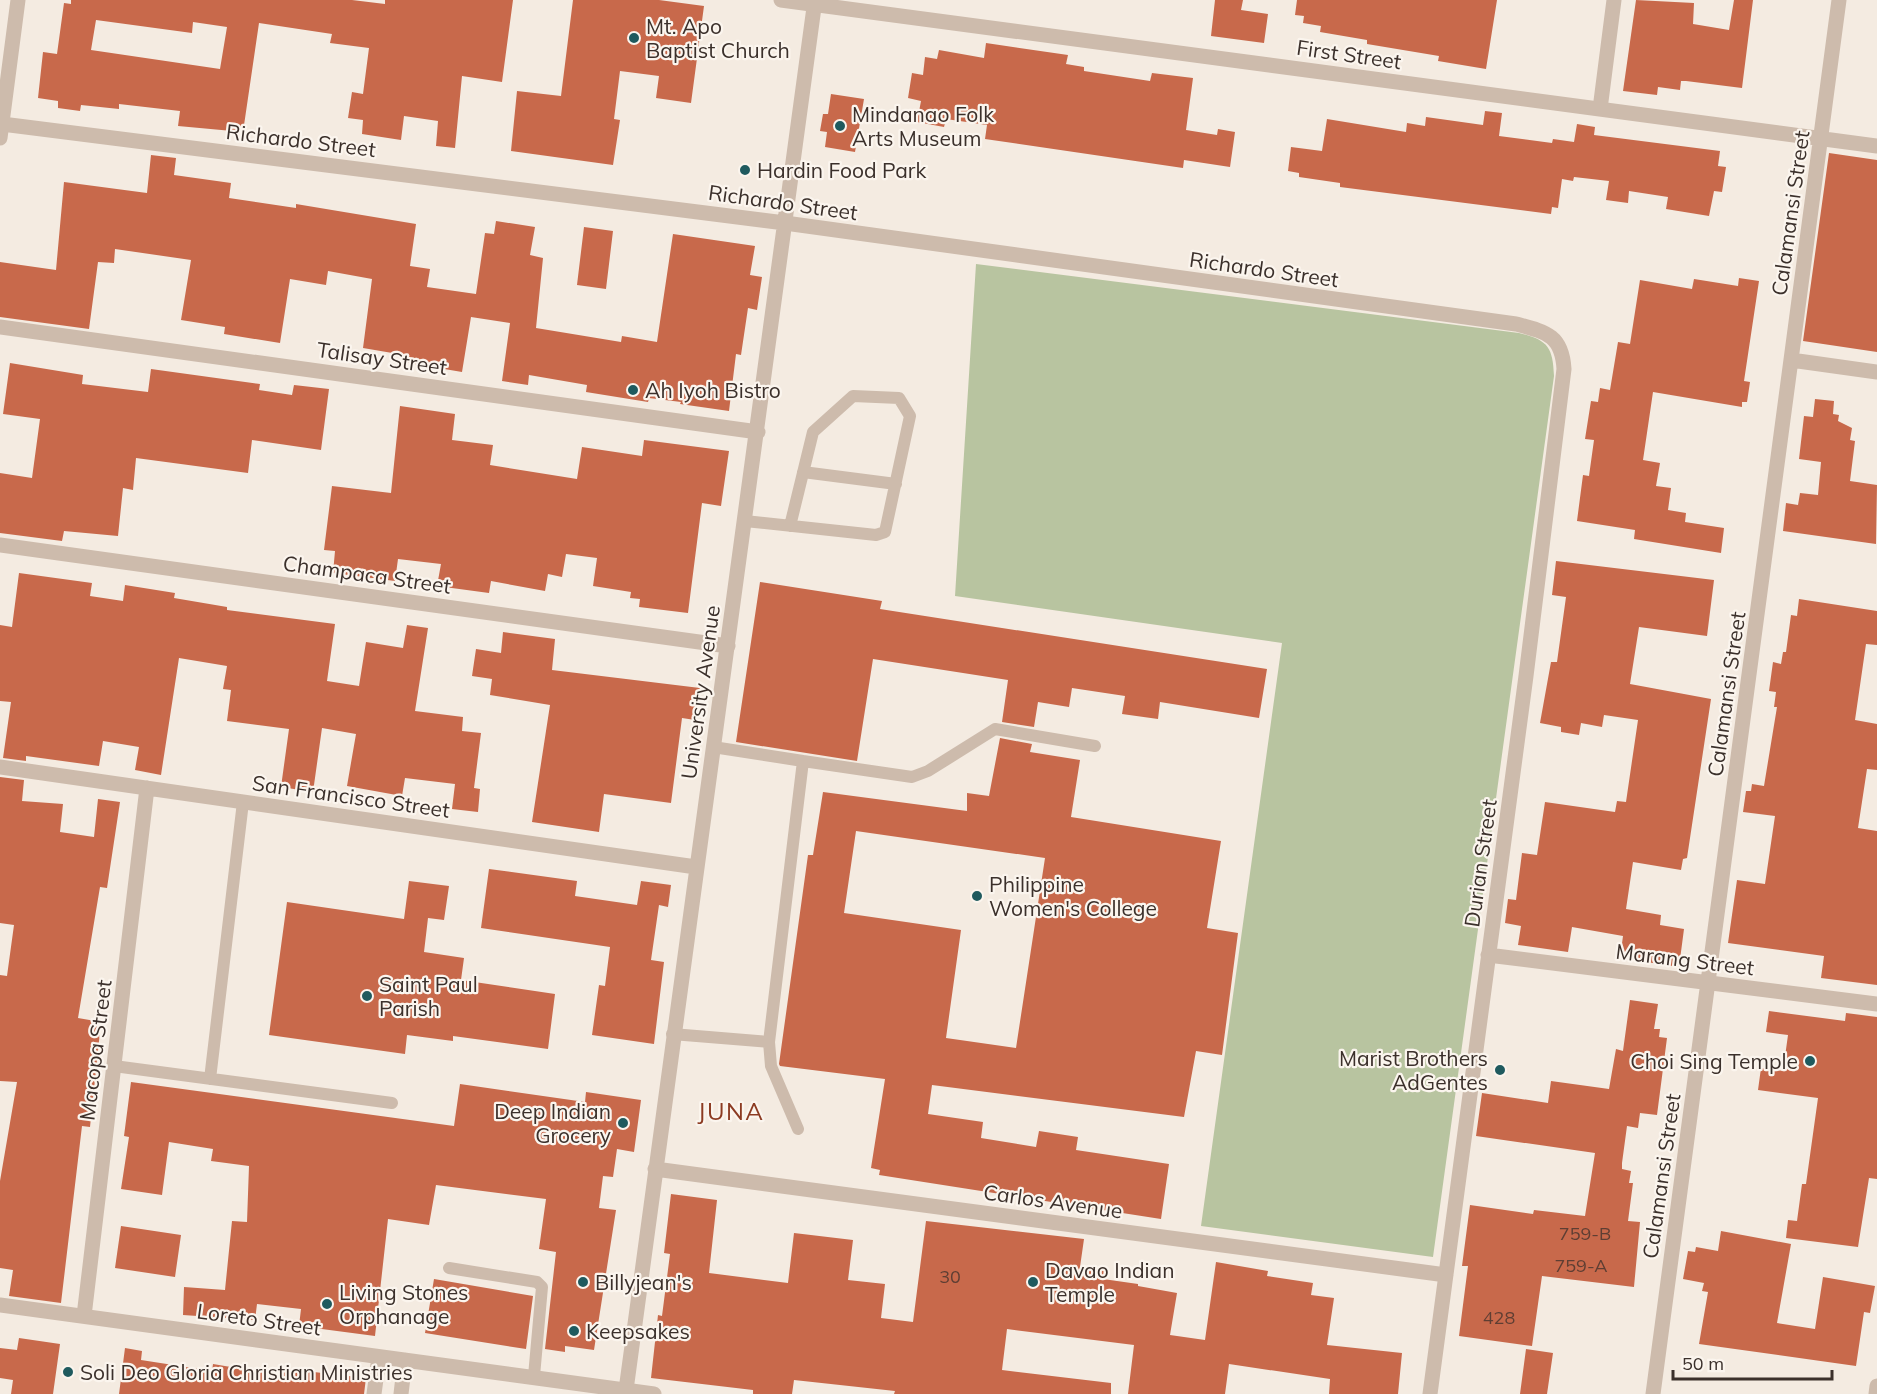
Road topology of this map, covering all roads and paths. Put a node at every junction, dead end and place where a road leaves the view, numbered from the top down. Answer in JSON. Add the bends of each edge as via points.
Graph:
{"nodes":[{"id":1,"x":18,"y":0,"type":"edge"},
{"id":2,"x":781,"y":0,"type":"edge"},
{"id":3,"x":1614,"y":0,"type":"edge"},
{"id":4,"x":1839,"y":0,"type":"edge"},
{"id":5,"x":815,"y":2,"type":"edge"},
{"id":6,"x":1600,"y":109,"type":"junction"},
{"id":7,"x":1,"y":131,"type":"edge"},
{"id":8,"x":1821,"y":138,"type":"junction"},
{"id":9,"x":1877,"y":146,"type":"edge"},
{"id":10,"x":785,"y":223,"type":"junction"},
{"id":11,"x":0,"y":327,"type":"edge"},
{"id":12,"x":1555,"y":339,"type":"joint"},
{"id":13,"x":1791,"y":360,"type":"junction"},
{"id":14,"x":1877,"y":372,"type":"edge"},
{"id":15,"x":758,"y":432,"type":"junction"},
{"id":16,"x":803,"y":472,"type":"junction"},
{"id":17,"x":896,"y":484,"type":"junction"},
{"id":18,"x":745,"y":521,"type":"junction"},
{"id":19,"x":790,"y":526,"type":"junction"},
{"id":20,"x":0,"y":544,"type":"edge"},
{"id":21,"x":728,"y":646,"type":"junction"},
{"id":22,"x":1095,"y":746,"type":"dead end"},
{"id":23,"x":713,"y":747,"type":"junction"},
{"id":24,"x":802,"y":761,"type":"junction"},
{"id":25,"x":0,"y":767,"type":"edge"},
{"id":26,"x":147,"y":788,"type":"junction"},
{"id":27,"x":243,"y":802,"type":"junction"},
{"id":28,"x":696,"y":867,"type":"junction"},
{"id":29,"x":1488,"y":955,"type":"junction"},
{"id":30,"x":1708,"y":983,"type":"junction"},
{"id":31,"x":1877,"y":1004,"type":"edge"},
{"id":32,"x":672,"y":1034,"type":"junction"},
{"id":33,"x":769,"y":1042,"type":"junction"},
{"id":34,"x":114,"y":1066,"type":"junction"},
{"id":35,"x":210,"y":1079,"type":"junction"},
{"id":36,"x":392,"y":1103,"type":"dead end"},
{"id":37,"x":798,"y":1129,"type":"dead end"},
{"id":38,"x":655,"y":1169,"type":"junction"},
{"id":39,"x":449,"y":1268,"type":"dead end"},
{"id":40,"x":1446,"y":1275,"type":"junction"},
{"id":41,"x":0,"y":1305,"type":"edge"},
{"id":42,"x":84,"y":1316,"type":"junction"},
{"id":43,"x":379,"y":1357,"type":"junction"},
{"id":44,"x":405,"y":1360,"type":"junction"},
{"id":45,"x":534,"y":1376,"type":"junction"},
{"id":46,"x":1877,"y":1386,"type":"edge"},
{"id":47,"x":626,"y":1390,"type":"junction"},
{"id":48,"x":374,"y":1394,"type":"edge"},
{"id":49,"x":401,"y":1394,"type":"edge"},
{"id":50,"x":654,"y":1394,"type":"edge"},
{"id":51,"x":1430,"y":1394,"type":"edge"},
{"id":52,"x":1653,"y":1394,"type":"edge"},
{"id":53,"x":1876,"y":1394,"type":"edge"}],
"edges":[{"from":1,"to":7,"type":"street"},
{"from":2,"to":5,"type":"street","name":"First Street"},
{"from":3,"to":6,"type":"street"},
{"from":4,"to":8,"type":"street","name":"Calamansi Street"},
{"from":5,"to":6,"type":"street","name":"First Street"},
{"from":5,"to":10,"type":"street","name":"University Avenue"},
{"from":6,"to":8,"type":"street","name":"First Street"},
{"from":7,"to":10,"type":"street","name":"Richardo Street"},
{"from":8,"to":9,"type":"street","name":"First Street"},
{"from":8,"to":13,"type":"street","name":"Calamansi Street"},
{"from":10,"to":12,"type":"street","name":"Richardo Street","via":[[1516,324]]},
{"from":10,"to":15,"type":"street","name":"University Avenue"},
{"from":11,"to":15,"type":"street","name":"Talisay Street"},
{"from":12,"to":29,"type":"street","name":"Durian Street","via":[[1563,352],[1564,369]]},
{"from":13,"to":14,"type":"street"},
{"from":13,"to":30,"type":"street","name":"Calamansi Street"},
{"from":15,"to":18,"type":"street","name":"University Avenue"},
{"from":16,"to":17,"type":"lane"},
{"from":16,"to":17,"type":"lane","via":[[813,432],[853,396],[899,398],[910,416]]},
{"from":16,"to":19,"type":"lane"},
{"from":17,"to":19,"type":"lane","via":[[885,532],[876,535]]},
{"from":18,"to":19,"type":"lane"},
{"from":18,"to":21,"type":"street","name":"University Avenue"},
{"from":20,"to":21,"type":"street","name":"Champaca Street"},
{"from":21,"to":23,"type":"street","name":"University Avenue"},
{"from":22,"to":24,"type":"lane","via":[[995,729],[912,777]]},
{"from":23,"to":24,"type":"lane"},
{"from":23,"to":28,"type":"street","name":"University Avenue"},
{"from":24,"to":33,"type":"lane"},
{"from":25,"to":26,"type":"street","name":"San Francisco Street"},
{"from":26,"to":27,"type":"street","name":"San Francisco Street"},
{"from":26,"to":34,"type":"street","name":"Macopa Street"},
{"from":27,"to":28,"type":"street","name":"San Francisco Street"},
{"from":27,"to":35,"type":"lane"},
{"from":28,"to":32,"type":"street","name":"University Avenue"},
{"from":29,"to":30,"type":"street","name":"Marang Street"},
{"from":29,"to":40,"type":"street","name":"Durian Street"},
{"from":30,"to":31,"type":"street","name":"Marang Street"},
{"from":30,"to":52,"type":"street","name":"Calamansi Street"},
{"from":32,"to":33,"type":"lane"},
{"from":32,"to":38,"type":"street","name":"University Avenue"},
{"from":33,"to":37,"type":"lane","via":[[771,1066]]},
{"from":34,"to":35,"type":"lane"},
{"from":34,"to":42,"type":"street","name":"Macopa Street"},
{"from":35,"to":36,"type":"lane"},
{"from":38,"to":40,"type":"street","name":"Carlos Avenue"},
{"from":38,"to":47,"type":"street","name":"University Avenue"},
{"from":39,"to":45,"type":"lane","via":[[537,1282],[542,1287]]},
{"from":40,"to":51,"type":"street","name":"Durian Street"},
{"from":41,"to":42,"type":"street","name":"Loreto Street"},
{"from":42,"to":43,"type":"street","name":"Loreto Street"},
{"from":43,"to":44,"type":"street","name":"Loreto Street"},
{"from":43,"to":48,"type":"street"},
{"from":44,"to":45,"type":"street","name":"Loreto Street"},
{"from":44,"to":49,"type":"street"},
{"from":45,"to":47,"type":"street","name":"Loreto Street"},
{"from":46,"to":53,"type":"street"},
{"from":47,"to":50,"type":"street","name":"Loreto Street"}]}
